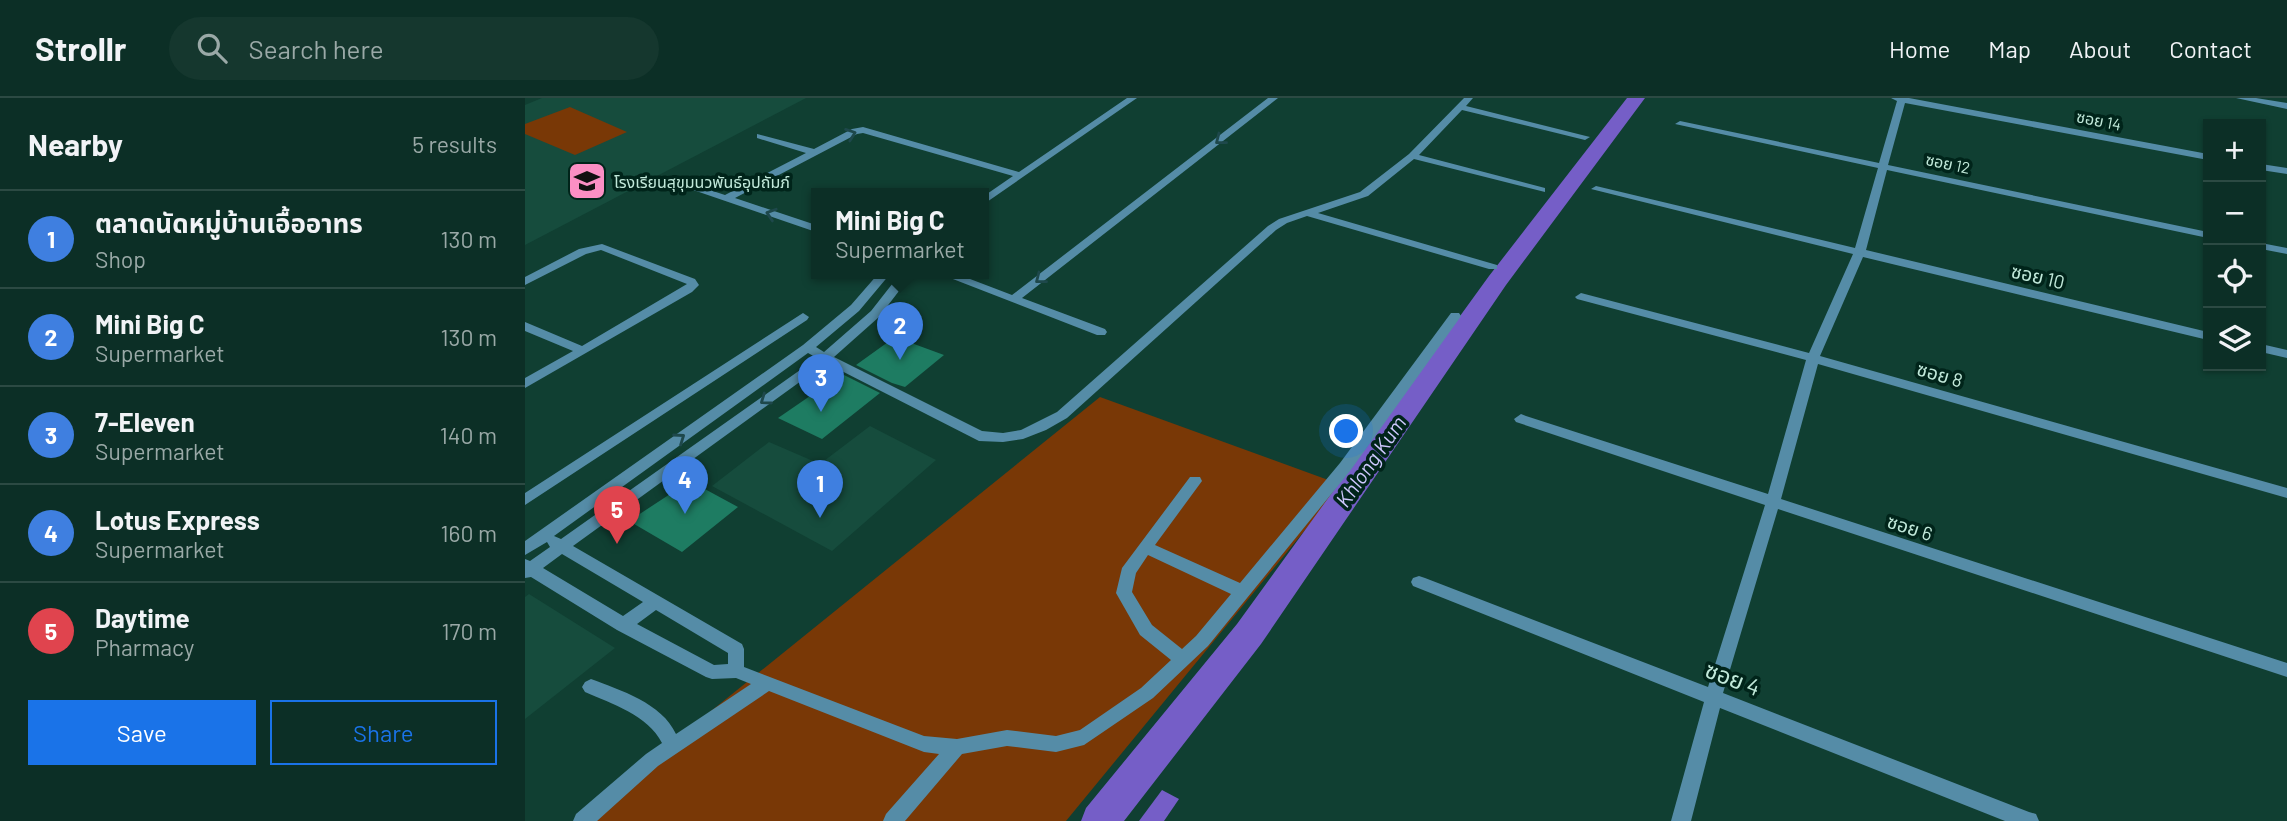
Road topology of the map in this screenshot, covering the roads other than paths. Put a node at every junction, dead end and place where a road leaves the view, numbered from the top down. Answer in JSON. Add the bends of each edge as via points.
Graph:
{"nodes":[{"id":1,"x":1114,"y":98,"type":"edge"},
{"id":2,"x":1274,"y":98,"type":"edge"},
{"id":3,"x":1469,"y":98,"type":"edge"},
{"id":4,"x":1900,"y":98,"type":"edge"},
{"id":5,"x":2240,"y":98,"type":"edge"},
{"id":6,"x":1131,"y":100,"type":"edge"},
{"id":7,"x":2287,"y":106,"type":"edge"},
{"id":8,"x":1459,"y":107,"type":"junction"},
{"id":9,"x":1680,"y":124,"type":"dead end"},
{"id":10,"x":760,"y":136,"type":"dead end"},
{"id":11,"x":1585,"y":136,"type":"dead end"},
{"id":12,"x":814,"y":152,"type":"junction"},
{"id":13,"x":1412,"y":156,"type":"junction"},
{"id":14,"x":2203,"y":156,"type":"edge"},
{"id":15,"x":1885,"y":166,"type":"junction"},
{"id":16,"x":2266,"y":168,"type":"edge"},
{"id":17,"x":2287,"y":172,"type":"edge"},
{"id":18,"x":1019,"y":175,"type":"junction"},
{"id":19,"x":669,"y":180,"type":"dead end"},
{"id":20,"x":1596,"y":189,"type":"dead end"},
{"id":21,"x":1541,"y":190,"type":"dead end"},
{"id":22,"x":989,"y":197,"type":"edge"},
{"id":23,"x":726,"y":199,"type":"junction"},
{"id":24,"x":1307,"y":213,"type":"junction"},
{"id":25,"x":811,"y":227,"type":"edge"},
{"id":26,"x":2203,"y":233,"type":"edge"},
{"id":27,"x":2266,"y":247,"type":"edge"},
{"id":28,"x":2287,"y":251,"type":"edge"},
{"id":29,"x":1859,"y":254,"type":"junction"},
{"id":30,"x":1493,"y":267,"type":"dead end"},
{"id":31,"x":880,"y":279,"type":"edge"},
{"id":32,"x":903,"y":279,"type":"edge"},
{"id":33,"x":960,"y":279,"type":"edge"},
{"id":34,"x":525,"y":282,"type":"edge"},
{"id":35,"x":1581,"y":298,"type":"dead end"},
{"id":36,"x":1014,"y":299,"type":"junction"},
{"id":37,"x":1455,"y":316,"type":"dead end"},
{"id":38,"x":803,"y":317,"type":"dead end"},
{"id":39,"x":525,"y":326,"type":"edge"},
{"id":40,"x":1101,"y":332,"type":"dead end"},
{"id":41,"x":2203,"y":335,"type":"edge"},
{"id":42,"x":807,"y":348,"type":"junction"},
{"id":43,"x":2266,"y":349,"type":"edge"},
{"id":44,"x":583,"y":351,"type":"junction"},
{"id":45,"x":2287,"y":354,"type":"edge"},
{"id":46,"x":825,"y":358,"type":"junction"},
{"id":47,"x":1813,"y":358,"type":"junction"},
{"id":48,"x":525,"y":384,"type":"edge"},
{"id":49,"x":1521,"y":419,"type":"dead end"},
{"id":50,"x":648,"y":461,"type":"junction"},
{"id":51,"x":666,"y":471,"type":"junction"},
{"id":52,"x":1195,"y":481,"type":"dead end"},
{"id":53,"x":2287,"y":493,"type":"edge"},
{"id":54,"x":525,"y":500,"type":"edge"},
{"id":55,"x":1773,"y":502,"type":"junction"},
{"id":56,"x":531,"y":542,"type":"edge"},
{"id":57,"x":562,"y":546,"type":"junction"},
{"id":58,"x":1145,"y":547,"type":"junction"},
{"id":59,"x":527,"y":569,"type":"edge"},
{"id":60,"x":1419,"y":582,"type":"dead end"},
{"id":61,"x":1241,"y":591,"type":"junction"},
{"id":62,"x":655,"y":603,"type":"junction"},
{"id":63,"x":623,"y":625,"type":"junction"},
{"id":64,"x":1182,"y":660,"type":"junction"},
{"id":65,"x":2287,"y":670,"type":"edge"},
{"id":66,"x":736,"y":671,"type":"junction"},
{"id":67,"x":767,"y":683,"type":"junction"},
{"id":68,"x":591,"y":687,"type":"dead end"},
{"id":69,"x":1714,"y":696,"type":"junction"},
{"id":70,"x":672,"y":745,"type":"junction"},
{"id":71,"x":957,"y":747,"type":"junction"},
{"id":72,"x":583,"y":821,"type":"edge"},
{"id":73,"x":893,"y":821,"type":"edge"},
{"id":74,"x":1681,"y":821,"type":"edge"},
{"id":75,"x":2029,"y":821,"type":"edge"}],
"edges":[{"from":1,"to":6,"type":"street"},
{"from":2,"to":36,"type":"street","one_way":true},
{"from":3,"to":8,"type":"street"},
{"from":4,"to":14,"type":"street","name":"ซอย 14"},
{"from":4,"to":15,"type":"street"},
{"from":5,"to":7,"type":"street"},
{"from":6,"to":18,"type":"street"},
{"from":8,"to":11,"type":"street"},
{"from":8,"to":13,"type":"street"},
{"from":9,"to":15,"type":"street","name":"ซอย 12"},
{"from":10,"to":12,"type":"street"},
{"from":12,"to":18,"type":"street","one_way":true,"via":[[863,130]]},
{"from":12,"to":23,"type":"street"},
{"from":13,"to":21,"type":"street"},
{"from":13,"to":24,"type":"street","via":[[1364,194]]},
{"from":15,"to":26,"type":"street","name":"ซอย 12"},
{"from":15,"to":29,"type":"street"},
{"from":16,"to":17,"type":"street"},
{"from":18,"to":22,"type":"street"},
{"from":19,"to":23,"type":"street"},
{"from":20,"to":29,"type":"street","name":"ซอย 10"},
{"from":25,"to":23,"type":"street","one_way":true},
{"from":24,"to":30,"type":"street"},
{"from":24,"to":46,"type":"street","via":[[1272,228],[1062,415],[1034,432],[1003,440],[979,436]]},
{"from":27,"to":28,"type":"street"},
{"from":29,"to":41,"type":"street","name":"ซอย 10"},
{"from":29,"to":47,"type":"street"},
{"from":31,"to":42,"type":"street","via":[[855,308]]},
{"from":32,"to":46,"type":"street","via":[[875,314]]},
{"from":33,"to":36,"type":"street"},
{"from":34,"to":44,"type":"street","via":[[583,251],[602,247],[691,281],[688,290]]},
{"from":35,"to":47,"type":"street","name":"ซอย 8"},
{"from":36,"to":40,"type":"street"},
{"from":37,"to":61,"type":"street","via":[[1345,467]]},
{"from":38,"to":54,"type":"street"},
{"from":39,"to":44,"type":"street"},
{"from":42,"to":46,"type":"street"},
{"from":50,"to":42,"type":"street","one_way":true},
{"from":43,"to":45,"type":"street"},
{"from":44,"to":48,"type":"street"},
{"from":46,"to":51,"type":"street","one_way":true},
{"from":47,"to":53,"type":"street","name":"ซอย 8"},
{"from":47,"to":55,"type":"street"},
{"from":49,"to":55,"type":"street","name":"ซอย 6"},
{"from":50,"to":51,"type":"street"},
{"from":50,"to":56,"type":"street"},
{"from":51,"to":57,"type":"street"},
{"from":52,"to":58,"type":"street"},
{"from":55,"to":65,"type":"street","name":"ซอย 6"},
{"from":55,"to":69,"type":"street"},
{"from":56,"to":57,"type":"street"},
{"from":57,"to":59,"type":"street"},
{"from":57,"to":62,"type":"street"},
{"from":58,"to":61,"type":"street"},
{"from":58,"to":64,"type":"street","via":[[1128,572],[1124,593],[1146,630]]},
{"from":59,"to":63,"type":"street"},
{"from":60,"to":69,"type":"street","name":"ซอย 4"},
{"from":61,"to":64,"type":"street"},
{"from":62,"to":63,"type":"street"},
{"from":62,"to":66,"type":"street","via":[[736,649]]},
{"from":63,"to":66,"type":"street","via":[[712,672]]},
{"from":64,"to":71,"type":"street","via":[[1147,694],[1084,737],[1056,744],[1007,738]]},
{"from":66,"to":67,"type":"street"},
{"from":67,"to":70,"type":"street"},
{"from":67,"to":71,"type":"street","via":[[924,744]]},
{"from":68,"to":70,"type":"street","via":[[660,723]]},
{"from":69,"to":74,"type":"street"},
{"from":69,"to":75,"type":"street","name":"ซอย 4"},
{"from":70,"to":72,"type":"street"},
{"from":71,"to":73,"type":"street"}]}
